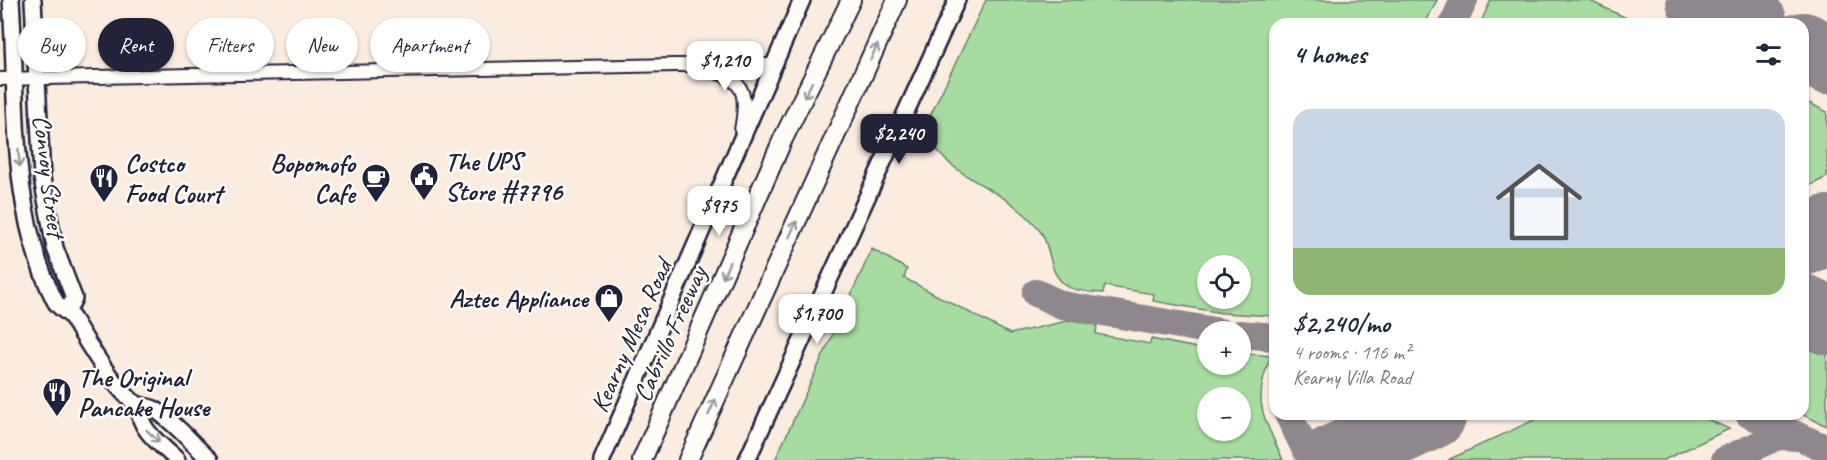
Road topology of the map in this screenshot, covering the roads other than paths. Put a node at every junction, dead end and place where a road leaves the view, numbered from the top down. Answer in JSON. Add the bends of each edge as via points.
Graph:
{"nodes":[{"id":1,"x":11,"y":0,"type":"edge"},
{"id":2,"x":33,"y":0,"type":"edge"},
{"id":3,"x":802,"y":0,"type":"edge"},
{"id":4,"x":852,"y":0,"type":"edge"},
{"id":5,"x":897,"y":0,"type":"edge"},
{"id":6,"x":957,"y":0,"type":"edge"},
{"id":7,"x":682,"y":65,"type":"junction"},
{"id":8,"x":772,"y":65,"type":"junction"},
{"id":9,"x":38,"y":78,"type":"junction"},
{"id":10,"x":7,"y":79,"type":"edge"},
{"id":11,"x":738,"y":141,"type":"junction"},
{"id":12,"x":25,"y":201,"type":"junction"},
{"id":13,"x":66,"y":273,"type":"junction"},
{"id":14,"x":68,"y":311,"type":"junction"},
{"id":15,"x":139,"y":407,"type":"junction"},
{"id":16,"x":177,"y":460,"type":"edge"},
{"id":17,"x":210,"y":460,"type":"edge"},
{"id":18,"x":602,"y":460,"type":"edge"},
{"id":19,"x":642,"y":460,"type":"edge"},
{"id":20,"x":688,"y":460,"type":"edge"},
{"id":21,"x":747,"y":460,"type":"edge"}],
"edges":[{"from":1,"to":10,"type":"main road","name":"Convoy Street"},
{"from":2,"to":9,"type":"main road","name":"Convoy Street"},
{"from":3,"to":8,"type":"main road","name":"Kearny Mesa Road"},
{"from":4,"to":19,"type":"highway","name":"Cabrillo Freeway","one_way":true,"via":[[783,139]]},
{"from":20,"to":5,"type":"highway","one_way":true},
{"from":6,"to":21,"type":"main road"},
{"from":7,"to":8,"type":"street"},
{"from":7,"to":9,"type":"street"},
{"from":7,"to":11,"type":"street","via":[[731,77],[739,85],[746,107]]},
{"from":8,"to":11,"type":"main road","name":"Kearny Mesa Road"},
{"from":9,"to":10,"type":"street"},
{"from":9,"to":13,"type":"main road","name":"Convoy Street","via":[[42,178],[55,248]]},
{"from":10,"to":12,"type":"main road","name":"Convoy Street","one_way":true},
{"from":11,"to":18,"type":"main road","name":"Kearny Mesa Road","via":[[704,231]]},
{"from":12,"to":13,"type":"main road","via":[[34,214],[48,264],[56,272]]},
{"from":12,"to":14,"type":"main road","name":"Convoy Street","via":[[31,240],[45,281],[56,305]]},
{"from":13,"to":14,"type":"main road","name":"Convoy Street","via":[[74,298]]},
{"from":14,"to":15,"type":"main road","name":"Convoy Street","via":[[92,351]]},
{"from":15,"to":16,"type":"main road","name":"Convoy Street","one_way":true,"via":[[139,419],[145,429]]},
{"from":15,"to":17,"type":"main road","name":"Convoy Street","via":[[154,408]]}]}
